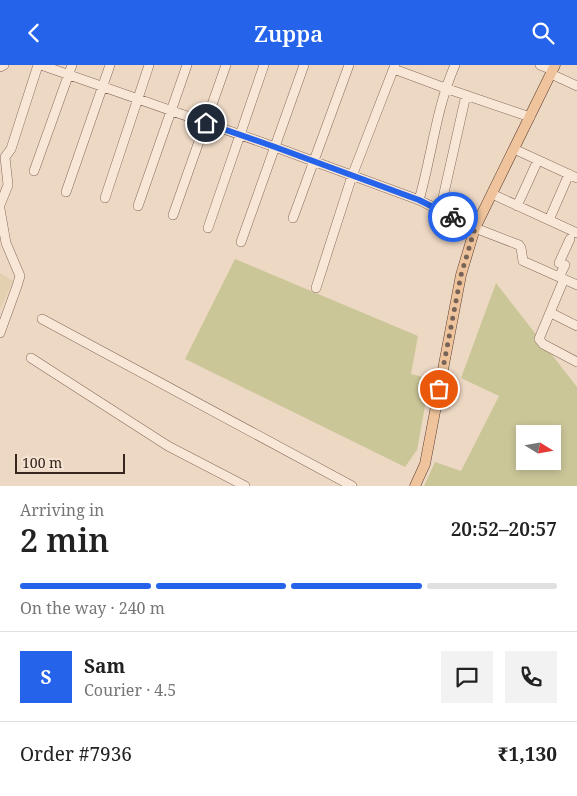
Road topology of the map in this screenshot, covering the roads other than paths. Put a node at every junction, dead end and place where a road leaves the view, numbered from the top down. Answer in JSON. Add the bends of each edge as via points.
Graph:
{"nodes":[{"id":1,"x":4,"y":65,"type":"edge"},
{"id":2,"x":40,"y":65,"type":"edge"},
{"id":3,"x":110,"y":65,"type":"edge"},
{"id":4,"x":149,"y":65,"type":"edge"},
{"id":5,"x":187,"y":65,"type":"edge"},
{"id":6,"x":226,"y":65,"type":"edge"},
{"id":7,"x":264,"y":65,"type":"edge"},
{"id":8,"x":304,"y":65,"type":"edge"},
{"id":9,"x":349,"y":65,"type":"edge"},
{"id":10,"x":456,"y":65,"type":"edge"},
{"id":11,"x":540,"y":65,"type":"edge"},
{"id":12,"x":0,"y":67,"type":"edge"},
{"id":13,"x":394,"y":67,"type":"edge"},
{"id":14,"x":70,"y":69,"type":"edge"},
{"id":15,"x":553,"y":70,"type":"edge"},
{"id":16,"x":577,"y":86,"type":"edge"},
{"id":17,"x":102,"y":87,"type":"junction"},
{"id":18,"x":445,"y":88,"type":"junction"},
{"id":19,"x":466,"y":95,"type":"junction"},
{"id":20,"x":137,"y":99,"type":"junction"},
{"id":21,"x":172,"y":111,"type":"junction"},
{"id":22,"x":530,"y":117,"type":"junction"},
{"id":23,"x":206,"y":123,"type":"junction"},
{"id":24,"x":240,"y":135,"type":"junction"},
{"id":25,"x":275,"y":147,"type":"junction"},
{"id":26,"x":514,"y":149,"type":"junction"},
{"id":27,"x":538,"y":160,"type":"junction"},
{"id":28,"x":315,"y":162,"type":"junction"},
{"id":29,"x":34,"y":171,"type":"dead end"},
{"id":30,"x":352,"y":176,"type":"junction"},
{"id":31,"x":573,"y":176,"type":"edge"},
{"id":32,"x":66,"y":192,"type":"dead end"},
{"id":33,"x":492,"y":194,"type":"junction"},
{"id":34,"x":105,"y":198,"type":"dead end"},
{"id":35,"x":419,"y":200,"type":"junction"},
{"id":36,"x":0,"y":205,"type":"edge"},
{"id":37,"x":138,"y":206,"type":"dead end"},
{"id":38,"x":517,"y":206,"type":"junction"},
{"id":39,"x":0,"y":209,"type":"edge"},
{"id":40,"x":440,"y":211,"type":"junction"},
{"id":41,"x":173,"y":215,"type":"dead end"},
{"id":42,"x":292,"y":218,"type":"dead end"},
{"id":43,"x":549,"y":220,"type":"junction"},
{"id":44,"x":208,"y":228,"type":"dead end"},
{"id":45,"x":475,"y":228,"type":"junction"},
{"id":46,"x":574,"y":236,"type":"edge"},
{"id":47,"x":241,"y":243,"type":"dead end"},
{"id":48,"x":562,"y":278,"type":"junction"},
{"id":49,"x":577,"y":285,"type":"edge"},
{"id":50,"x":316,"y":289,"type":"dead end"},
{"id":51,"x":551,"y":313,"type":"junction"},
{"id":52,"x":42,"y":319,"type":"dead end"},
{"id":53,"x":577,"y":326,"type":"edge"},
{"id":54,"x":0,"y":333,"type":"edge"},
{"id":55,"x":31,"y":358,"type":"dead end"},
{"id":56,"x":577,"y":362,"type":"edge"},
{"id":57,"x":245,"y":486,"type":"edge"},
{"id":58,"x":352,"y":486,"type":"edge"},
{"id":59,"x":415,"y":486,"type":"edge"}],
"edges":[{"from":1,"to":12,"type":"street"},
{"from":2,"to":14,"type":"street"},
{"from":2,"to":36,"type":"street","via":[[5,159],[8,185]]},
{"from":3,"to":17,"type":"street"},
{"from":4,"to":20,"type":"street"},
{"from":5,"to":21,"type":"street"},
{"from":6,"to":23,"type":"street"},
{"from":7,"to":24,"type":"street"},
{"from":8,"to":25,"type":"street"},
{"from":9,"to":28,"type":"street"},
{"from":10,"to":18,"type":"street"},
{"from":11,"to":15,"type":"street"},
{"from":13,"to":18,"type":"street"},
{"from":13,"to":30,"type":"street"},
{"from":14,"to":17,"type":"street"},
{"from":14,"to":29,"type":"street"},
{"from":15,"to":16,"type":"street"},
{"from":15,"to":22,"type":"main road"},
{"from":17,"to":20,"type":"street"},
{"from":17,"to":32,"type":"street"},
{"from":18,"to":19,"type":"street"},
{"from":18,"to":35,"type":"street"},
{"from":19,"to":22,"type":"street"},
{"from":19,"to":40,"type":"street"},
{"from":20,"to":21,"type":"street"},
{"from":20,"to":34,"type":"street"},
{"from":21,"to":23,"type":"street"},
{"from":21,"to":37,"type":"street"},
{"from":22,"to":26,"type":"main road"},
{"from":23,"to":24,"type":"street"},
{"from":23,"to":41,"type":"street"},
{"from":24,"to":25,"type":"street"},
{"from":24,"to":44,"type":"street"},
{"from":25,"to":28,"type":"street"},
{"from":25,"to":47,"type":"street"},
{"from":26,"to":27,"type":"street"},
{"from":26,"to":33,"type":"main road"},
{"from":27,"to":31,"type":"street"},
{"from":27,"to":38,"type":"street"},
{"from":28,"to":30,"type":"street"},
{"from":28,"to":42,"type":"street"},
{"from":30,"to":35,"type":"street"},
{"from":30,"to":50,"type":"street"},
{"from":31,"to":43,"type":"street"},
{"from":33,"to":38,"type":"street"},
{"from":33,"to":45,"type":"main road"},
{"from":35,"to":40,"type":"street"},
{"from":38,"to":43,"type":"street"},
{"from":39,"to":54,"type":"street","via":[[6,243],[20,276]]},
{"from":40,"to":45,"type":"street"},
{"from":43,"to":46,"type":"street"},
{"from":45,"to":48,"type":"street","via":[[519,245],[523,261]]},
{"from":45,"to":59,"type":"main road","via":[[461,275],[425,464]]},
{"from":46,"to":48,"type":"street","via":[[559,263],[565,265]]},
{"from":48,"to":49,"type":"street"},
{"from":48,"to":51,"type":"street"},
{"from":51,"to":53,"type":"street"},
{"from":51,"to":56,"type":"street","via":[[539,336],[540,342]]},
{"from":52,"to":58,"type":"street"},
{"from":55,"to":57,"type":"street","via":[[168,446]]}]}
